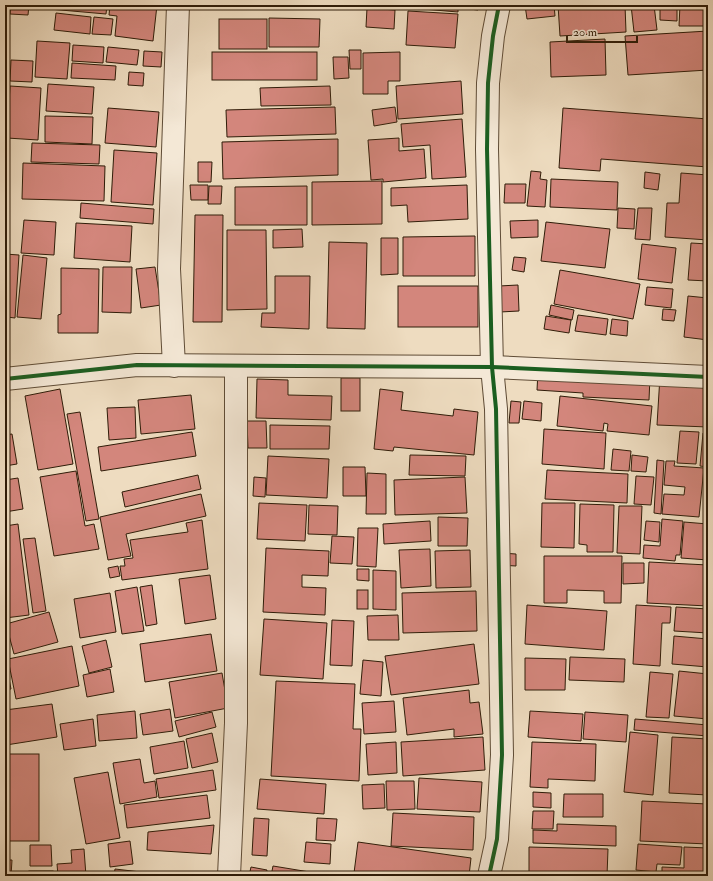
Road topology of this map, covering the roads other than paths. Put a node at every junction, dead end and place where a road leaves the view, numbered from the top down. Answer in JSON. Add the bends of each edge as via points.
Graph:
{"nodes":[{"id":1,"x":178,"y":5,"type":"edge"},
{"id":2,"x":499,"y":5,"type":"edge"},
{"id":3,"x":174,"y":366,"type":"junction"},
{"id":4,"x":236,"y":366,"type":"junction"},
{"id":5,"x":492,"y":367,"type":"junction"},
{"id":6,"x":708,"y":376,"type":"edge"},
{"id":7,"x":5,"y":379,"type":"edge"},
{"id":8,"x":229,"y":876,"type":"edge"},
{"id":9,"x":489,"y":876,"type":"edge"}],
"edges":[{"from":1,"to":3,"type":"street","via":[[168,269]]},
{"from":2,"to":5,"type":"street","via":[[488,83]]},
{"from":3,"to":4,"type":"street"},
{"from":3,"to":7,"type":"street","via":[[137,365]]},
{"from":4,"to":5,"type":"street"},
{"from":4,"to":8,"type":"street","via":[[236,723]]},
{"from":5,"to":6,"type":"street"},
{"from":5,"to":9,"type":"street","via":[[496,409],[502,755],[496,839]]}]}
